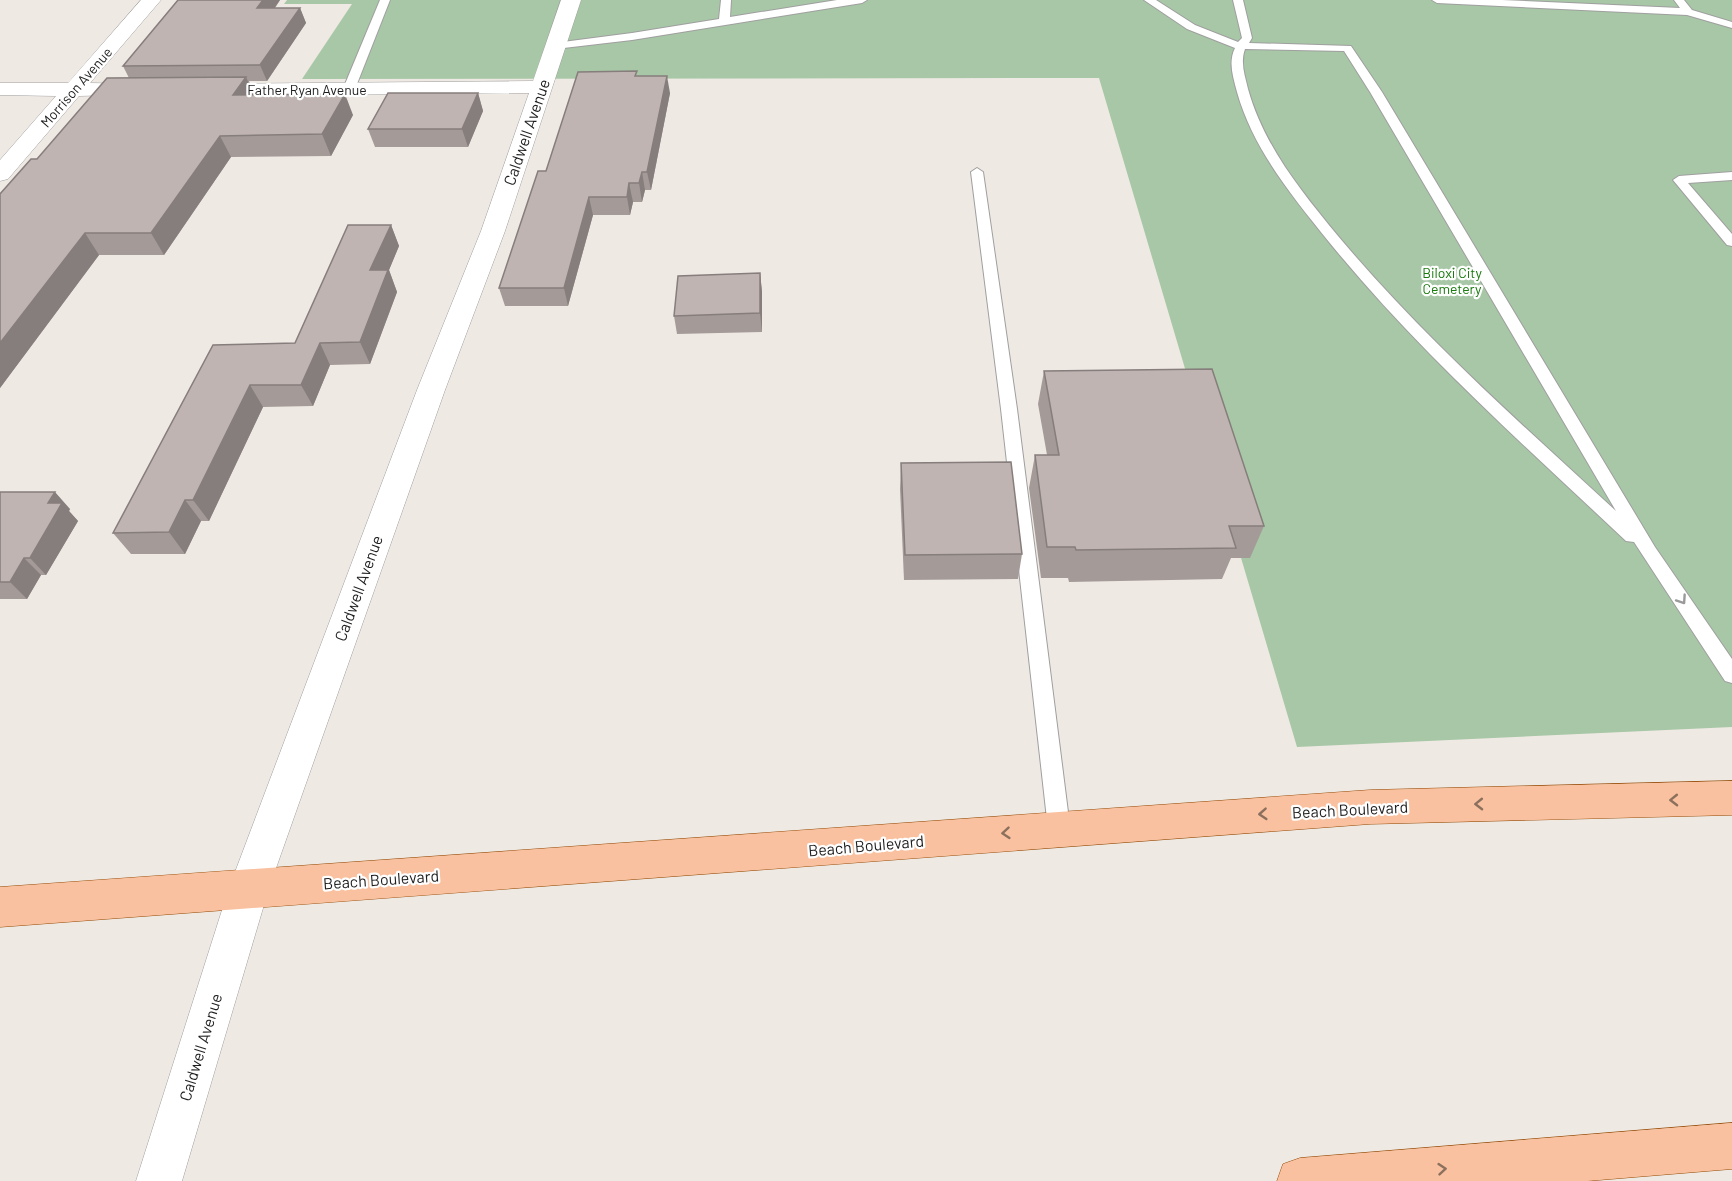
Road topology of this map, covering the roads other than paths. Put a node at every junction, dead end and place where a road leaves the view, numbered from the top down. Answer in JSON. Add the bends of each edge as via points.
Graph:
{"nodes":[{"id":1,"x":151,"y":0,"type":"edge"},
{"id":2,"x":385,"y":0,"type":"edge"},
{"id":3,"x":571,"y":0,"type":"edge"},
{"id":4,"x":726,"y":0,"type":"edge"},
{"id":5,"x":862,"y":0,"type":"edge"},
{"id":6,"x":1149,"y":0,"type":"edge"},
{"id":7,"x":1238,"y":0,"type":"edge"},
{"id":8,"x":1437,"y":0,"type":"edge"},
{"id":9,"x":1679,"y":0,"type":"edge"},
{"id":10,"x":1688,"y":12,"type":"junction"},
{"id":11,"x":724,"y":22,"type":"junction"},
{"id":12,"x":1732,"y":25,"type":"edge"},
{"id":13,"x":555,"y":46,"type":"junction"},
{"id":14,"x":1240,"y":46,"type":"junction"},
{"id":15,"x":541,"y":87,"type":"junction"},
{"id":16,"x":0,"y":89,"type":"edge"},
{"id":17,"x":349,"y":89,"type":"junction"},
{"id":18,"x":157,"y":90,"type":"edge"},
{"id":19,"x":181,"y":90,"type":"edge"},
{"id":20,"x":74,"y":91,"type":"junction"},
{"id":21,"x":977,"y":172,"type":"dead end"},
{"id":22,"x":0,"y":174,"type":"edge"},
{"id":23,"x":1732,"y":176,"type":"edge"},
{"id":24,"x":1727,"y":230,"type":"edge"},
{"id":25,"x":1732,"y":242,"type":"edge"},
{"id":26,"x":1649,"y":552,"type":"junction"},
{"id":27,"x":1732,"y":675,"type":"edge"},
{"id":28,"x":1732,"y":798,"type":"edge"},
{"id":29,"x":1059,"y":828,"type":"junction"},
{"id":30,"x":249,"y":888,"type":"junction"},
{"id":31,"x":0,"y":907,"type":"edge"},
{"id":32,"x":1732,"y":1146,"type":"edge"},
{"id":33,"x":1620,"y":1155,"type":"junction"},
{"id":34,"x":1732,"y":1167,"type":"edge"},
{"id":35,"x":159,"y":1181,"type":"edge"},
{"id":36,"x":1300,"y":1181,"type":"edge"}],
"edges":[{"from":1,"to":20,"type":"street","name":"Morrison Avenue"},
{"from":2,"to":17,"type":"lane"},
{"from":3,"to":13,"type":"street","name":"Caldwell Avenue"},
{"from":4,"to":11,"type":"lane"},
{"from":5,"to":11,"type":"lane"},
{"from":6,"to":14,"type":"lane","via":[[1191,27]]},
{"from":7,"to":14,"type":"lane","via":[[1247,38]]},
{"from":8,"to":10,"type":"lane"},
{"from":9,"to":10,"type":"lane"},
{"from":10,"to":12,"type":"lane"},
{"from":11,"to":13,"type":"lane"},
{"from":13,"to":15,"type":"street","name":"Caldwell Avenue"},
{"from":14,"to":26,"type":"lane","via":[[1235,58],[1247,109],[1276,166],[1359,272],[1430,347]]},
{"from":14,"to":26,"type":"lane","via":[[1347,48]]},
{"from":15,"to":17,"type":"street","name":"Father Ryan Avenue"},
{"from":15,"to":30,"type":"street","name":"Caldwell Avenue","via":[[493,231]]},
{"from":16,"to":20,"type":"street"},
{"from":17,"to":19,"type":"street","name":"Father Ryan Avenue"},
{"from":18,"to":20,"type":"street"},
{"from":20,"to":22,"type":"street","name":"Morrison Avenue"},
{"from":21,"to":29,"type":"lane"},
{"from":23,"to":24,"type":"lane","via":[[1679,180]]},
{"from":24,"to":25,"type":"lane"},
{"from":26,"to":27,"type":"lane","one_way":true},
{"from":28,"to":29,"type":"main road","name":"Beach Boulevard","one_way":true,"via":[[1370,807]]},
{"from":29,"to":30,"type":"main road","name":"Beach Boulevard","one_way":true,"via":[[821,849]]},
{"from":30,"to":31,"type":"main road","name":"Beach Boulevard"},
{"from":30,"to":35,"type":"street","name":"Caldwell Avenue"},
{"from":32,"to":33,"type":"main road"},
{"from":33,"to":34,"type":"lane"},
{"from":36,"to":33,"type":"main road","one_way":true}]}
